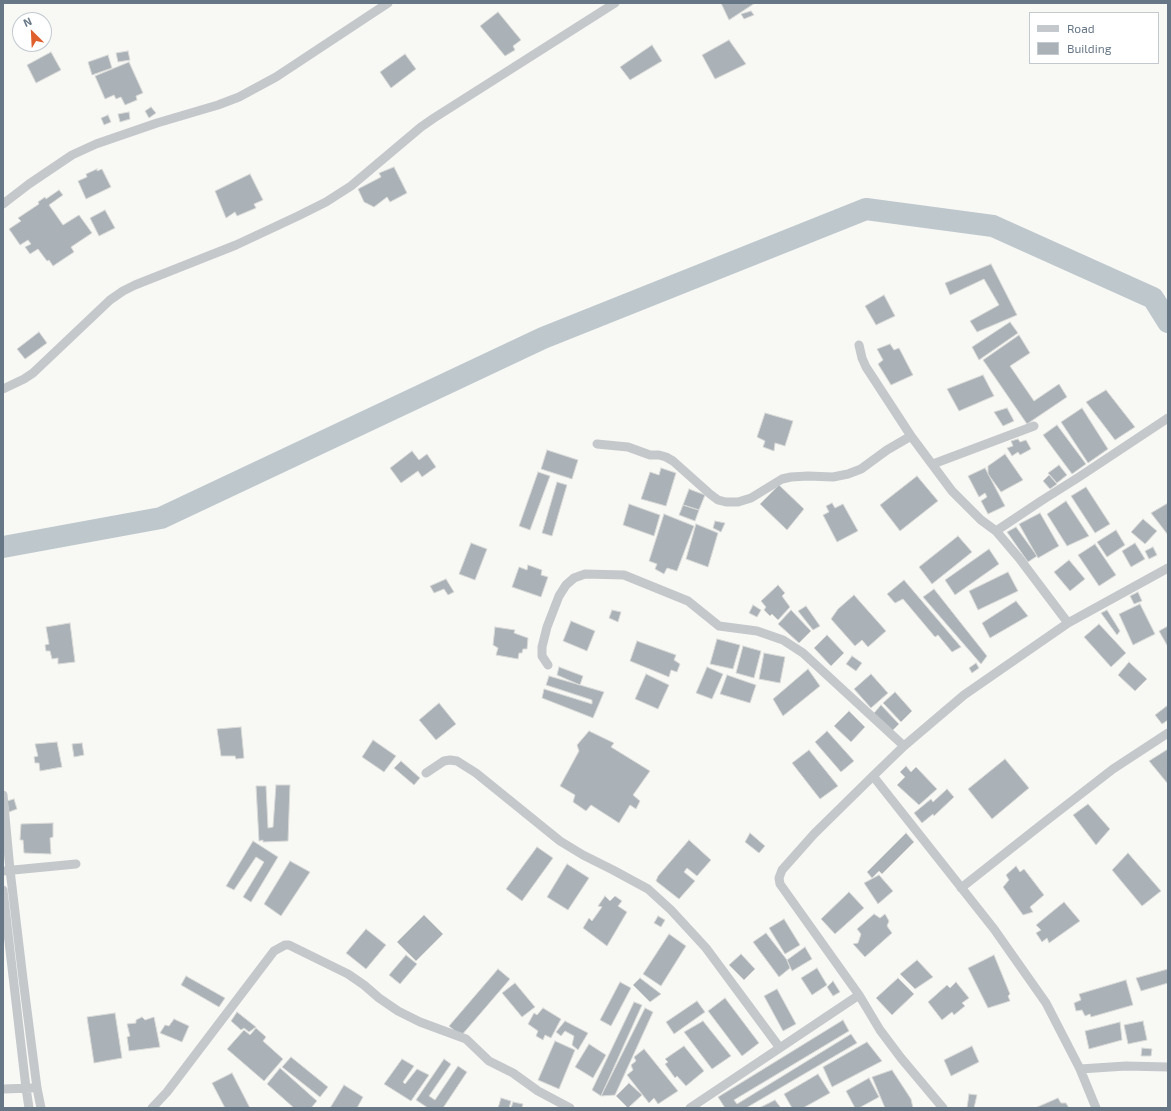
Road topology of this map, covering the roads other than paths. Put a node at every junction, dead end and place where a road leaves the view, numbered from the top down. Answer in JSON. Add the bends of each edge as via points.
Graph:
{"nodes":[{"id":1,"x":388,"y":3,"type":"edge"},
{"id":2,"x":615,"y":3,"type":"edge"},
{"id":3,"x":3,"y":204,"type":"edge"},
{"id":4,"x":859,"y":345,"type":"dead end"},
{"id":5,"x":3,"y":389,"type":"edge"},
{"id":6,"x":1168,"y":418,"type":"edge"},
{"id":7,"x":1034,"y":426,"type":"dead end"},
{"id":8,"x":911,"y":436,"type":"junction"},
{"id":9,"x":597,"y":444,"type":"dead end"},
{"id":10,"x":933,"y":464,"type":"junction"},
{"id":11,"x":996,"y":531,"type":"junction"},
{"id":12,"x":1168,"y":568,"type":"edge"},
{"id":13,"x":1068,"y":623,"type":"junction"},
{"id":14,"x":548,"y":665,"type":"dead end"},
{"id":15,"x":1168,"y":732,"type":"edge"},
{"id":16,"x":904,"y":746,"type":"junction"},
{"id":17,"x":426,"y":773,"type":"dead end"},
{"id":18,"x":873,"y":776,"type":"junction"},
{"id":19,"x":3,"y":795,"type":"edge"},
{"id":20,"x":5,"y":834,"type":"edge"},
{"id":21,"x":76,"y":864,"type":"dead end"},
{"id":22,"x":6,"y":870,"type":"edge"},
{"id":23,"x":961,"y":888,"type":"junction"},
{"id":24,"x":3,"y":890,"type":"edge"},
{"id":25,"x":21,"y":958,"type":"junction"},
{"id":26,"x":7,"y":959,"type":"edge"},
{"id":27,"x":859,"y":995,"type":"junction"},
{"id":28,"x":780,"y":1048,"type":"junction"},
{"id":29,"x":1168,"y":1067,"type":"edge"},
{"id":30,"x":1080,"y":1069,"type":"junction"},
{"id":31,"x":26,"y":1088,"type":"junction"},
{"id":32,"x":37,"y":1088,"type":"junction"},
{"id":33,"x":3,"y":1089,"type":"edge"},
{"id":34,"x":29,"y":1108,"type":"edge"},
{"id":35,"x":41,"y":1108,"type":"edge"},
{"id":36,"x":152,"y":1108,"type":"edge"},
{"id":37,"x":570,"y":1108,"type":"edge"},
{"id":38,"x":690,"y":1108,"type":"edge"},
{"id":39,"x":943,"y":1108,"type":"edge"},
{"id":40,"x":1096,"y":1108,"type":"edge"}],
"edges":[{"from":1,"to":3,"type":"street","via":[[276,76],[239,96],[96,144],[72,155]]},
{"from":2,"to":5,"type":"street","via":[[434,118],[351,186],[326,202],[236,245],[123,291],[110,300],[33,373]]},
{"from":4,"to":8,"type":"street","via":[[866,366]]},
{"from":6,"to":11,"type":"street"},
{"from":7,"to":10,"type":"street"},
{"from":8,"to":9,"type":"street","via":[[861,469],[848,474],[791,477],[738,502],[718,500],[666,457]]},
{"from":8,"to":10,"type":"street"},
{"from":10,"to":11,"type":"street","via":[[952,491]]},
{"from":11,"to":13,"type":"street"},
{"from":12,"to":13,"type":"street"},
{"from":13,"to":16,"type":"street","via":[[964,695]]},
{"from":14,"to":16,"type":"street","via":[[542,656],[542,647],[558,596],[566,585],[574,578],[585,574],[624,575],[688,601],[719,626],[757,631],[783,640],[803,653]]},
{"from":15,"to":23,"type":"street","via":[[1113,769]]},
{"from":16,"to":18,"type":"street"},
{"from":17,"to":28,"type":"street","via":[[444,761],[457,761],[476,773],[560,841],[648,889],[706,948]]},
{"from":18,"to":23,"type":"street"},
{"from":18,"to":27,"type":"street","via":[[814,834],[782,870],[779,878],[780,884]]},
{"from":19,"to":20,"type":"street"},
{"from":20,"to":22,"type":"street"},
{"from":21,"to":22,"type":"street"},
{"from":22,"to":25,"type":"street"},
{"from":23,"to":30,"type":"street","via":[[994,929],[1046,1003]]},
{"from":24,"to":26,"type":"street"},
{"from":25,"to":26,"type":"street"},
{"from":25,"to":32,"type":"street"},
{"from":26,"to":31,"type":"street"},
{"from":27,"to":28,"type":"street"},
{"from":27,"to":39,"type":"street","via":[[880,1030]]},
{"from":28,"to":38,"type":"street"},
{"from":29,"to":30,"type":"street"},
{"from":30,"to":40,"type":"street"},
{"from":31,"to":32,"type":"street"},
{"from":31,"to":33,"type":"street"},
{"from":31,"to":34,"type":"street"},
{"from":32,"to":35,"type":"street"},
{"from":36,"to":37,"type":"street","via":[[167,1092],[274,950],[284,945],[289,945],[348,974],[398,1011],[466,1039],[489,1061]]}]}
